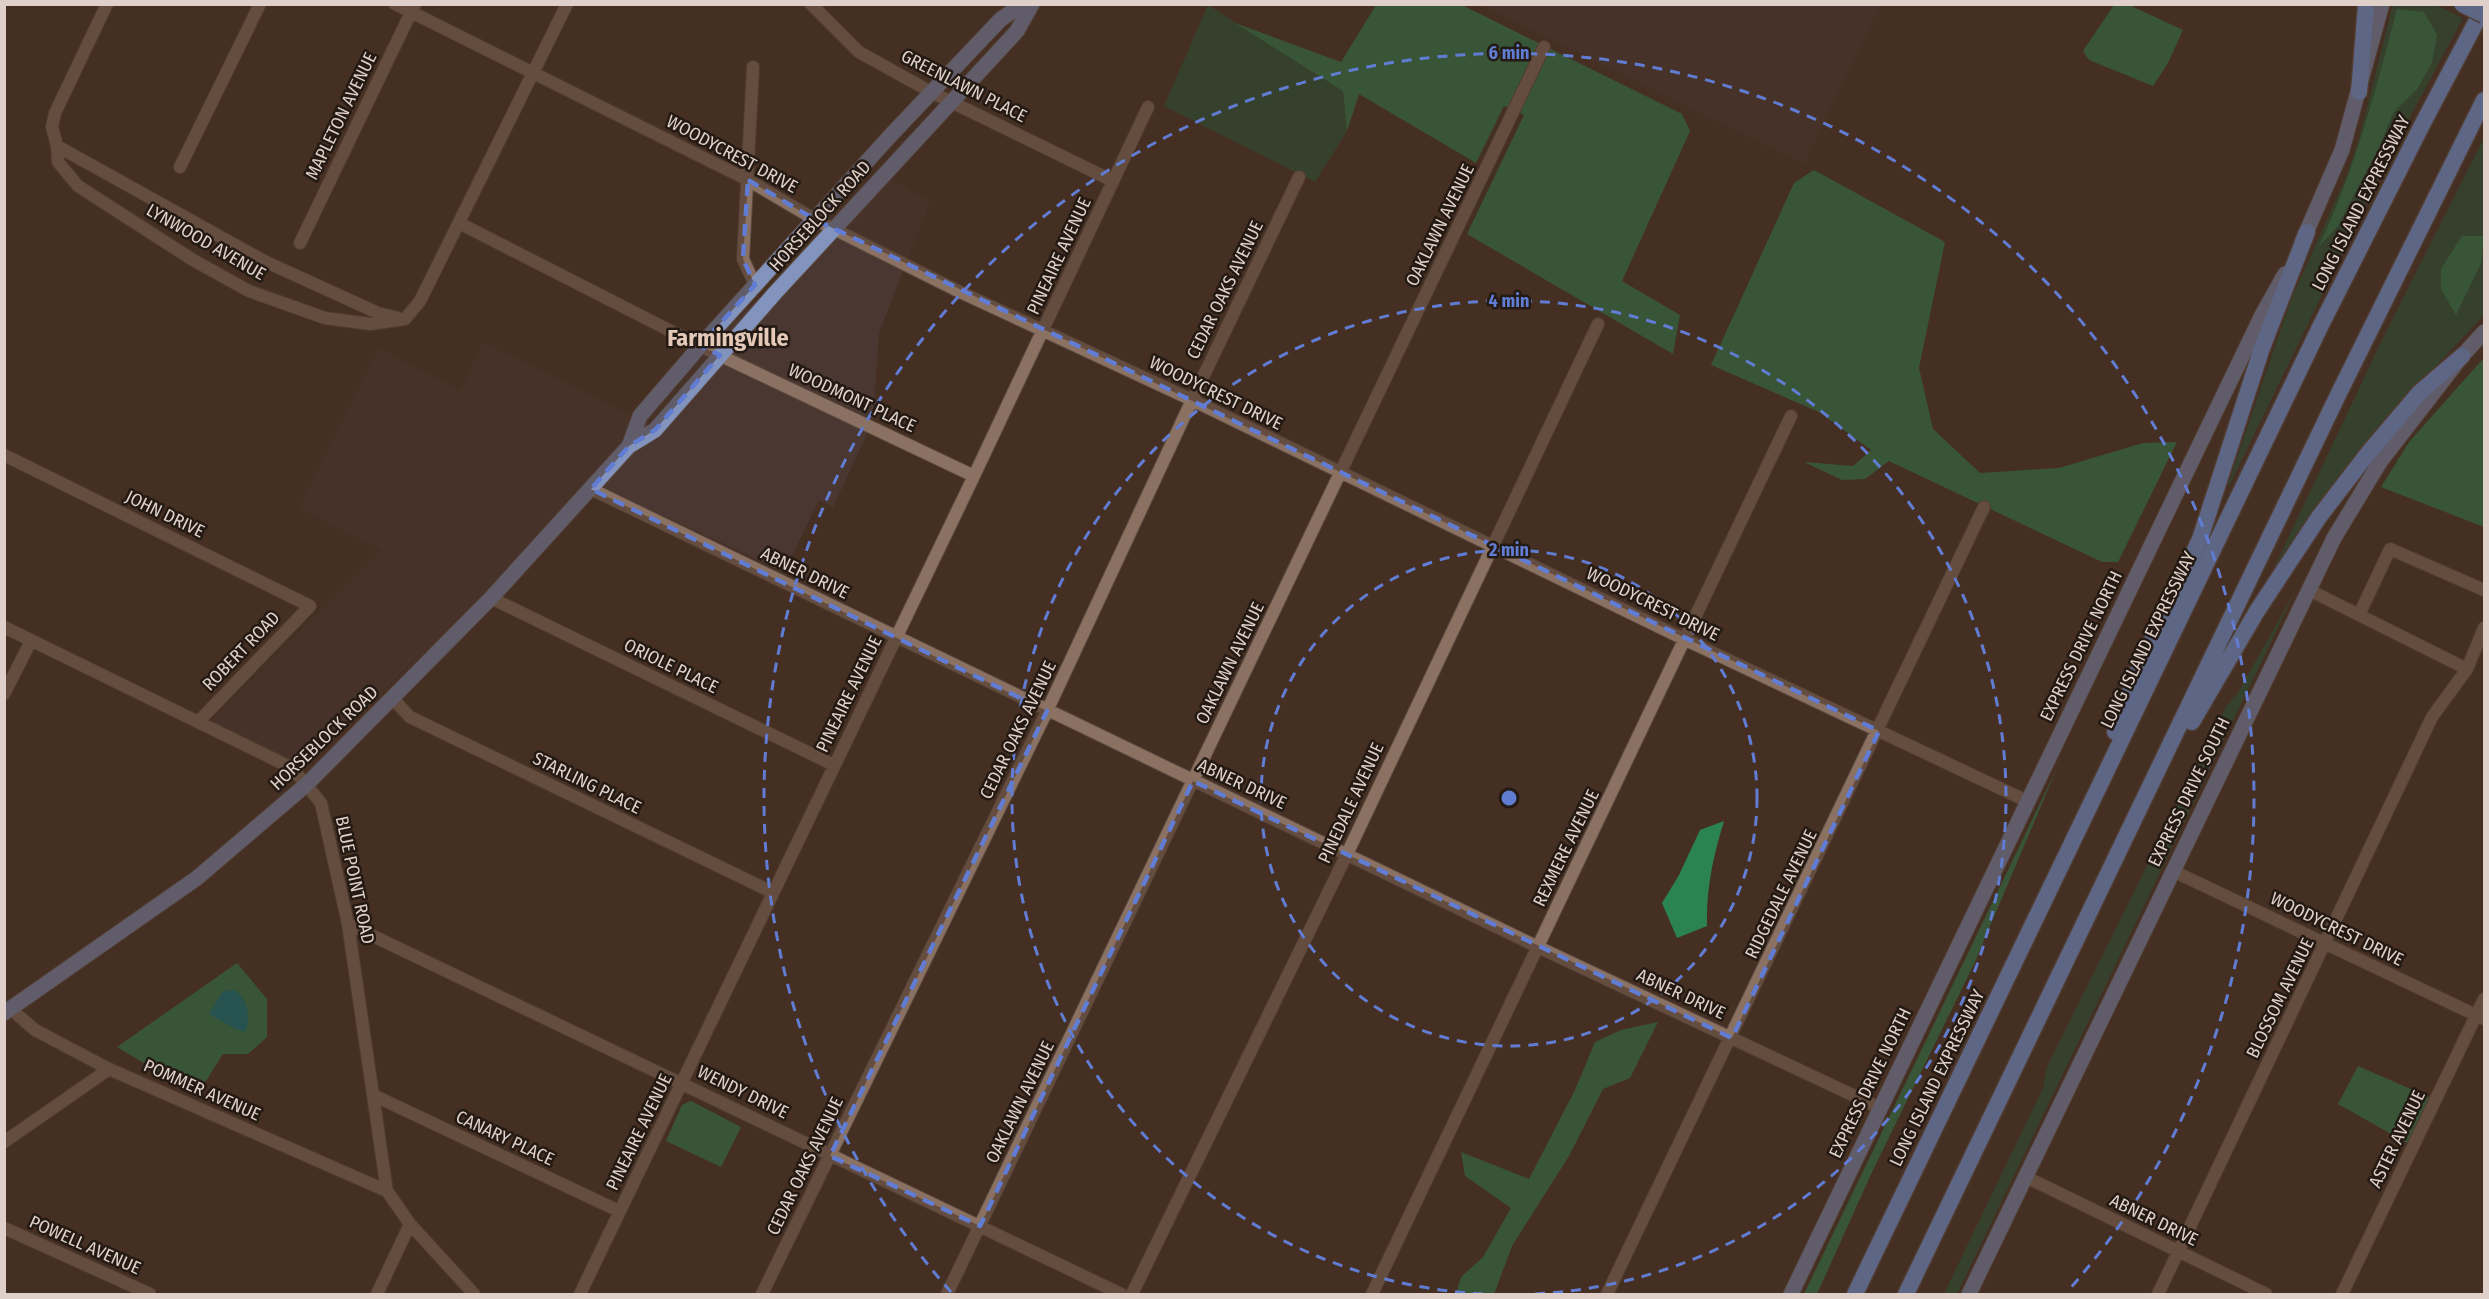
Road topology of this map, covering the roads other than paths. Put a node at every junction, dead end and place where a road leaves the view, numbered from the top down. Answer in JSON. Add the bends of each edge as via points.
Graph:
{"nodes":[{"id":1,"x":107,"y":4,"type":"edge"},
{"id":2,"x":260,"y":4,"type":"edge"},
{"id":3,"x":395,"y":4,"type":"edge"},
{"id":4,"x":567,"y":4,"type":"edge"},
{"id":5,"x":811,"y":4,"type":"edge"},
{"id":6,"x":1023,"y":4,"type":"edge"},
{"id":7,"x":1032,"y":4,"type":"edge"},
{"id":8,"x":2366,"y":4,"type":"edge"},
{"id":9,"x":2382,"y":4,"type":"edge"},
{"id":10,"x":2462,"y":4,"type":"edge"},
{"id":11,"x":2484,"y":7,"type":"edge"},
{"id":12,"x":413,"y":9,"type":"edge"},
{"id":13,"x":2484,"y":15,"type":"edge"},
{"id":14,"x":1544,"y":47,"type":"dead end"},
{"id":15,"x":753,"y":67,"type":"dead end"},
{"id":16,"x":532,"y":74,"type":"junction"},
{"id":17,"x":932,"y":92,"type":"junction"},
{"id":18,"x":2359,"y":92,"type":"junction"},
{"id":19,"x":2484,"y":100,"type":"edge"},
{"id":20,"x":951,"y":101,"type":"junction"},
{"id":21,"x":1148,"y":107,"type":"dead end"},
{"id":22,"x":57,"y":146,"type":"junction"},
{"id":23,"x":180,"y":167,"type":"dead end"},
{"id":24,"x":1299,"y":177,"type":"dead end"},
{"id":25,"x":748,"y":180,"type":"junction"},
{"id":26,"x":1113,"y":181,"type":"junction"},
{"id":27,"x":814,"y":219,"type":"junction"},
{"id":28,"x":459,"y":223,"type":"junction"},
{"id":29,"x":834,"y":229,"type":"junction"},
{"id":30,"x":2307,"y":232,"type":"junction"},
{"id":31,"x":300,"y":243,"type":"dead end"},
{"id":32,"x":755,"y":285,"type":"junction"},
{"id":33,"x":405,"y":319,"type":"junction"},
{"id":34,"x":1598,"y":324,"type":"dead end"},
{"id":35,"x":1043,"y":332,"type":"junction"},
{"id":36,"x":2484,"y":332,"type":"edge"},
{"id":37,"x":700,"y":346,"type":"junction"},
{"id":38,"x":720,"y":355,"type":"junction"},
{"id":39,"x":2462,"y":356,"type":"junction"},
{"id":40,"x":1192,"y":400,"type":"junction"},
{"id":41,"x":1791,"y":416,"type":"dead end"},
{"id":42,"x":629,"y":446,"type":"junction"},
{"id":43,"x":4,"y":455,"type":"edge"},
{"id":44,"x":1341,"y":474,"type":"junction"},
{"id":45,"x":975,"y":476,"type":"junction"},
{"id":46,"x":591,"y":489,"type":"junction"},
{"id":47,"x":1984,"y":507,"type":"dead end"},
{"id":48,"x":1492,"y":546,"type":"junction"},
{"id":49,"x":2309,"y":590,"type":"junction"},
{"id":50,"x":2484,"y":590,"type":"edge"},
{"id":51,"x":491,"y":598,"type":"junction"},
{"id":52,"x":310,"y":606,"type":"joint"},
{"id":53,"x":2359,"y":615,"type":"junction"},
{"id":54,"x":4,"y":627,"type":"edge"},
{"id":55,"x":2484,"y":628,"type":"edge"},
{"id":56,"x":896,"y":638,"type":"junction"},
{"id":57,"x":1686,"y":640,"type":"junction"},
{"id":58,"x":31,"y":641,"type":"junction"},
{"id":59,"x":2467,"y":669,"type":"junction"},
{"id":60,"x":4,"y":694,"type":"edge"},
{"id":61,"x":393,"y":699,"type":"junction"},
{"id":62,"x":1047,"y":711,"type":"junction"},
{"id":63,"x":199,"y":722,"type":"junction"},
{"id":64,"x":1879,"y":731,"type":"junction"},
{"id":65,"x":834,"y":765,"type":"junction"},
{"id":66,"x":1193,"y":781,"type":"junction"},
{"id":67,"x":306,"y":784,"type":"junction"},
{"id":68,"x":2027,"y":801,"type":"junction"},
{"id":69,"x":2132,"y":823,"type":"junction"},
{"id":70,"x":2073,"y":840,"type":"junction"},
{"id":71,"x":1347,"y":854,"type":"junction"},
{"id":72,"x":2173,"y":870,"type":"junction"},
{"id":73,"x":772,"y":892,"type":"junction"},
{"id":74,"x":348,"y":924,"type":"junction"},
{"id":75,"x":2326,"y":944,"type":"junction"},
{"id":76,"x":1538,"y":947,"type":"junction"},
{"id":77,"x":2484,"y":999,"type":"edge"},
{"id":78,"x":8,"y":1011,"type":"edge"},
{"id":79,"x":2481,"y":1017,"type":"edge"},
{"id":80,"x":1732,"y":1038,"type":"junction"},
{"id":81,"x":109,"y":1069,"type":"junction"},
{"id":82,"x":683,"y":1083,"type":"junction"},
{"id":83,"x":375,"y":1096,"type":"junction"},
{"id":84,"x":1880,"y":1108,"type":"junction"},
{"id":85,"x":4,"y":1142,"type":"edge"},
{"id":86,"x":830,"y":1156,"type":"junction"},
{"id":87,"x":2026,"y":1177,"type":"junction"},
{"id":88,"x":387,"y":1191,"type":"junction"},
{"id":89,"x":619,"y":1211,"type":"junction"},
{"id":90,"x":410,"y":1224,"type":"junction"},
{"id":91,"x":980,"y":1226,"type":"junction"},
{"id":92,"x":4,"y":1228,"type":"edge"},
{"id":93,"x":2179,"y":1252,"type":"junction"},
{"id":94,"x":150,"y":1294,"type":"edge"},
{"id":95,"x":377,"y":1294,"type":"edge"},
{"id":96,"x":474,"y":1294,"type":"edge"},
{"id":97,"x":580,"y":1294,"type":"edge"},
{"id":98,"x":762,"y":1294,"type":"edge"},
{"id":99,"x":947,"y":1294,"type":"edge"},
{"id":100,"x":1121,"y":1294,"type":"edge"},
{"id":101,"x":1132,"y":1294,"type":"edge"},
{"id":102,"x":1372,"y":1294,"type":"edge"},
{"id":103,"x":1607,"y":1294,"type":"edge"},
{"id":104,"x":1791,"y":1294,"type":"edge"},
{"id":105,"x":1855,"y":1294,"type":"edge"},
{"id":106,"x":1906,"y":1294,"type":"edge"},
{"id":107,"x":1969,"y":1294,"type":"edge"},
{"id":108,"x":2158,"y":1294,"type":"edge"},
{"id":109,"x":2266,"y":1294,"type":"edge"},
{"id":110,"x":2342,"y":1294,"type":"edge"}],
"edges":[{"from":1,"to":22,"type":"street","name":"LYNWOOD AVENUE","via":[[55,113],[53,135]]},
{"from":2,"to":23,"type":"street"},
{"from":3,"to":12,"type":"street","name":"WOODYCREST DRIVE"},
{"from":4,"to":16,"type":"street"},
{"from":5,"to":17,"type":"street","name":"GREENLAWN PLACE","via":[[859,52]]},
{"from":6,"to":17,"type":"main road","name":"HORSEBLOCK ROAD","via":[[1001,19]]},
{"from":7,"to":20,"type":"main road","name":"HORSEBLOCK ROAD","via":[[1017,31]]},
{"from":8,"to":18,"type":"highway"},
{"from":9,"to":18,"type":"main road","name":"EXPRESS DRIVE NORTH"},
{"from":10,"to":13,"type":"highway","bridge":true},
{"from":11,"to":70,"type":"highway","name":"LONG ISLAND EXPRESSWAY","via":[[2326,316]]},
{"from":12,"to":16,"type":"street","name":"WOODYCREST DRIVE"},
{"from":12,"to":31,"type":"street","name":"MAPLETON AVENUE"},
{"from":14,"to":44,"type":"street","name":"OAKLAWN AVENUE"},
{"from":15,"to":25,"type":"street"},
{"from":16,"to":25,"type":"street","name":"WOODYCREST DRIVE"},
{"from":16,"to":28,"type":"street"},
{"from":17,"to":20,"type":"street","name":"GREENLAWN PLACE"},
{"from":17,"to":27,"type":"main road","name":"HORSEBLOCK ROAD"},
{"from":18,"to":30,"type":"main road","name":"EXPRESS DRIVE NORTH","via":[[2342,150]]},
{"from":19,"to":69,"type":"highway"},
{"from":20,"to":26,"type":"street","name":"GREENLAWN PLACE"},
{"from":20,"to":29,"type":"main road","name":"HORSEBLOCK ROAD"},
{"from":21,"to":26,"type":"street","name":"PINEAIRE AVENUE"},
{"from":22,"to":33,"type":"street","name":"LYNWOOD AVENUE","via":[[264,261],[378,313]]},
{"from":22,"to":33,"type":"street","name":"LYNWOOD AVENUE","via":[[58,162],[78,186],[192,260],[249,291],[325,318],[370,324]]},
{"from":24,"to":40,"type":"street","name":"CEDAR OAKS AVENUE"},
{"from":25,"to":27,"type":"street","name":"WOODYCREST DRIVE"},
{"from":25,"to":32,"type":"street","via":[[743,259]]},
{"from":26,"to":35,"type":"street","name":"PINEAIRE AVENUE"},
{"from":27,"to":29,"type":"street","name":"WOODYCREST DRIVE"},
{"from":27,"to":32,"type":"main road","name":"HORSEBLOCK ROAD"},
{"from":28,"to":33,"type":"street","via":[[420,301]]},
{"from":28,"to":37,"type":"street","name":"WOODMONT PLACE"},
{"from":29,"to":35,"type":"street","name":"WOODYCREST DRIVE"},
{"from":29,"to":38,"type":"main road","name":"HORSEBLOCK ROAD"},
{"from":30,"to":68,"type":"main road","name":"EXPRESS DRIVE NORTH","via":[[2262,315]]},
{"from":30,"to":70,"type":"highway","via":[[2262,348],[2200,539],[2136,675]]},
{"from":32,"to":37,"type":"main road","name":"HORSEBLOCK ROAD"},
{"from":34,"to":48,"type":"street","name":"PINEDALE AVENUE"},
{"from":35,"to":40,"type":"street","name":"WOODYCREST DRIVE"},
{"from":35,"to":45,"type":"street","name":"PINEAIRE AVENUE"},
{"from":36,"to":39,"type":"main road","name":"EXPRESS DRIVE SOUTH"},
{"from":37,"to":38,"type":"street","name":"WOODMONT PLACE"},
{"from":37,"to":42,"type":"main road","name":"HORSEBLOCK ROAD","via":[[640,416]]},
{"from":38,"to":42,"type":"main road","name":"HORSEBLOCK ROAD","via":[[655,430]]},
{"from":38,"to":45,"type":"street","name":"WOODMONT PLACE"},
{"from":39,"to":49,"type":"main road","name":"EXPRESS DRIVE SOUTH","via":[[2363,488]]},
{"from":39,"to":69,"type":"highway","via":[[2420,392],[2319,517],[2257,611]]},
{"from":40,"to":44,"type":"street","name":"WOODYCREST DRIVE"},
{"from":40,"to":62,"type":"street","name":"CEDAR OAKS AVENUE"},
{"from":41,"to":57,"type":"street","name":"REXMERE AVENUE"},
{"from":42,"to":46,"type":"main road","name":"HORSEBLOCK ROAD"},
{"from":43,"to":52,"type":"street","name":"JOHN DRIVE"},
{"from":44,"to":48,"type":"street","name":"WOODYCREST DRIVE"},
{"from":44,"to":66,"type":"street","name":"OAKLAWN AVENUE"},
{"from":45,"to":56,"type":"street","name":"PINEAIRE AVENUE"},
{"from":46,"to":51,"type":"main road","name":"HORSEBLOCK ROAD"},
{"from":46,"to":56,"type":"street","name":"ABNER DRIVE"},
{"from":47,"to":64,"type":"street","name":"RIDGEDALE AVENUE"},
{"from":48,"to":57,"type":"street","name":"WOODYCREST DRIVE"},
{"from":48,"to":71,"type":"street","name":"PINEDALE AVENUE"},
{"from":49,"to":53,"type":"street"},
{"from":49,"to":72,"type":"main road","name":"EXPRESS DRIVE SOUTH"},
{"from":50,"to":53,"type":"street","via":[[2390,549]]},
{"from":51,"to":61,"type":"main road","name":"HORSEBLOCK ROAD"},
{"from":51,"to":65,"type":"street","name":"ORIOLE PLACE"},
{"from":52,"to":63,"type":"street","name":"ROBERT ROAD"},
{"from":53,"to":59,"type":"street"},
{"from":54,"to":58,"type":"street","name":"BLUE POINT ROAD"},
{"from":55,"to":59,"type":"street","name":"BLOSSOM AVENUE"},
{"from":56,"to":62,"type":"street","name":"ABNER DRIVE"},
{"from":56,"to":65,"type":"street","name":"PINEAIRE AVENUE"},
{"from":57,"to":64,"type":"street","name":"WOODYCREST DRIVE"},
{"from":57,"to":76,"type":"street","name":"REXMERE AVENUE"},
{"from":58,"to":60,"type":"street"},
{"from":58,"to":63,"type":"street","name":"BLUE POINT ROAD"},
{"from":59,"to":75,"type":"street","name":"BLOSSOM AVENUE","via":[[2432,717]]},
{"from":61,"to":67,"type":"main road","name":"HORSEBLOCK ROAD"},
{"from":61,"to":73,"type":"street","name":"STARLING PLACE","via":[[410,717]]},
{"from":62,"to":66,"type":"street","name":"ABNER DRIVE"},
{"from":62,"to":86,"type":"street","name":"CEDAR OAKS AVENUE"},
{"from":63,"to":67,"type":"street","name":"BLUE POINT ROAD","via":[[292,768]]},
{"from":64,"to":68,"type":"street","name":"WOODYCREST DRIVE"},
{"from":64,"to":80,"type":"street","name":"RIDGEDALE AVENUE"},
{"from":65,"to":73,"type":"street","name":"PINEAIRE AVENUE"},
{"from":66,"to":71,"type":"street","name":"ABNER DRIVE"},
{"from":66,"to":91,"type":"street","name":"OAKLAWN AVENUE"},
{"from":67,"to":74,"type":"street","name":"BLUE POINT ROAD","via":[[321,803]]},
{"from":67,"to":78,"type":"main road","name":"HORSEBLOCK ROAD","via":[[197,878]]},
{"from":68,"to":84,"type":"main road","name":"EXPRESS DRIVE NORTH"},
{"from":69,"to":106,"type":"highway"},
{"from":70,"to":105,"type":"highway","name":"LONG ISLAND EXPRESSWAY"},
{"from":71,"to":76,"type":"street","name":"ABNER DRIVE"},
{"from":71,"to":101,"type":"street","name":"PINEDALE AVENUE"},
{"from":72,"to":75,"type":"street","name":"WOODYCREST DRIVE"},
{"from":72,"to":87,"type":"main road","name":"EXPRESS DRIVE SOUTH"},
{"from":73,"to":82,"type":"street","name":"PINEAIRE AVENUE"},
{"from":74,"to":82,"type":"street","name":"WENDY DRIVE"},
{"from":74,"to":83,"type":"street","name":"BLUE POINT ROAD"},
{"from":75,"to":79,"type":"street","name":"WOODYCREST DRIVE"},
{"from":75,"to":93,"type":"street","name":"BLOSSOM AVENUE"},
{"from":76,"to":80,"type":"street","name":"ABNER DRIVE"},
{"from":76,"to":102,"type":"street","name":"REXMERE AVENUE"},
{"from":77,"to":79,"type":"street","name":"ASTER AVENUE"},
{"from":78,"to":81,"type":"street","name":"POMMER AVENUE","via":[[35,1030]]},
{"from":79,"to":110,"type":"street","name":"ASTER AVENUE"},
{"from":80,"to":84,"type":"street","name":"ABNER DRIVE"},
{"from":80,"to":103,"type":"street","name":"RIDGEDALE AVENUE"},
{"from":81,"to":85,"type":"street"},
{"from":81,"to":88,"type":"street","name":"POMMER AVENUE"},
{"from":82,"to":86,"type":"street","name":"WENDY DRIVE"},
{"from":82,"to":89,"type":"street","name":"PINEAIRE AVENUE"},
{"from":83,"to":88,"type":"street","name":"BLUE POINT ROAD"},
{"from":83,"to":89,"type":"street","name":"CANARY PLACE"},
{"from":84,"to":104,"type":"main road","name":"EXPRESS DRIVE NORTH"},
{"from":86,"to":91,"type":"street","name":"WENDY DRIVE"},
{"from":86,"to":98,"type":"street","name":"CEDAR OAKS AVENUE"},
{"from":87,"to":93,"type":"street","name":"ABNER DRIVE"},
{"from":87,"to":107,"type":"main road","name":"EXPRESS DRIVE SOUTH"},
{"from":88,"to":90,"type":"street","name":"BLUE POINT ROAD"},
{"from":89,"to":97,"type":"street","name":"PINEAIRE AVENUE"},
{"from":90,"to":95,"type":"street"},
{"from":90,"to":96,"type":"street","name":"BLUE POINT ROAD"},
{"from":91,"to":99,"type":"street","name":"OAKLAWN AVENUE"},
{"from":91,"to":100,"type":"street","name":"WENDY DRIVE"},
{"from":92,"to":94,"type":"street","name":"POWELL AVENUE"},
{"from":93,"to":108,"type":"street","name":"BLOSSOM AVENUE"},
{"from":93,"to":109,"type":"street","name":"ABNER DRIVE"}]}
